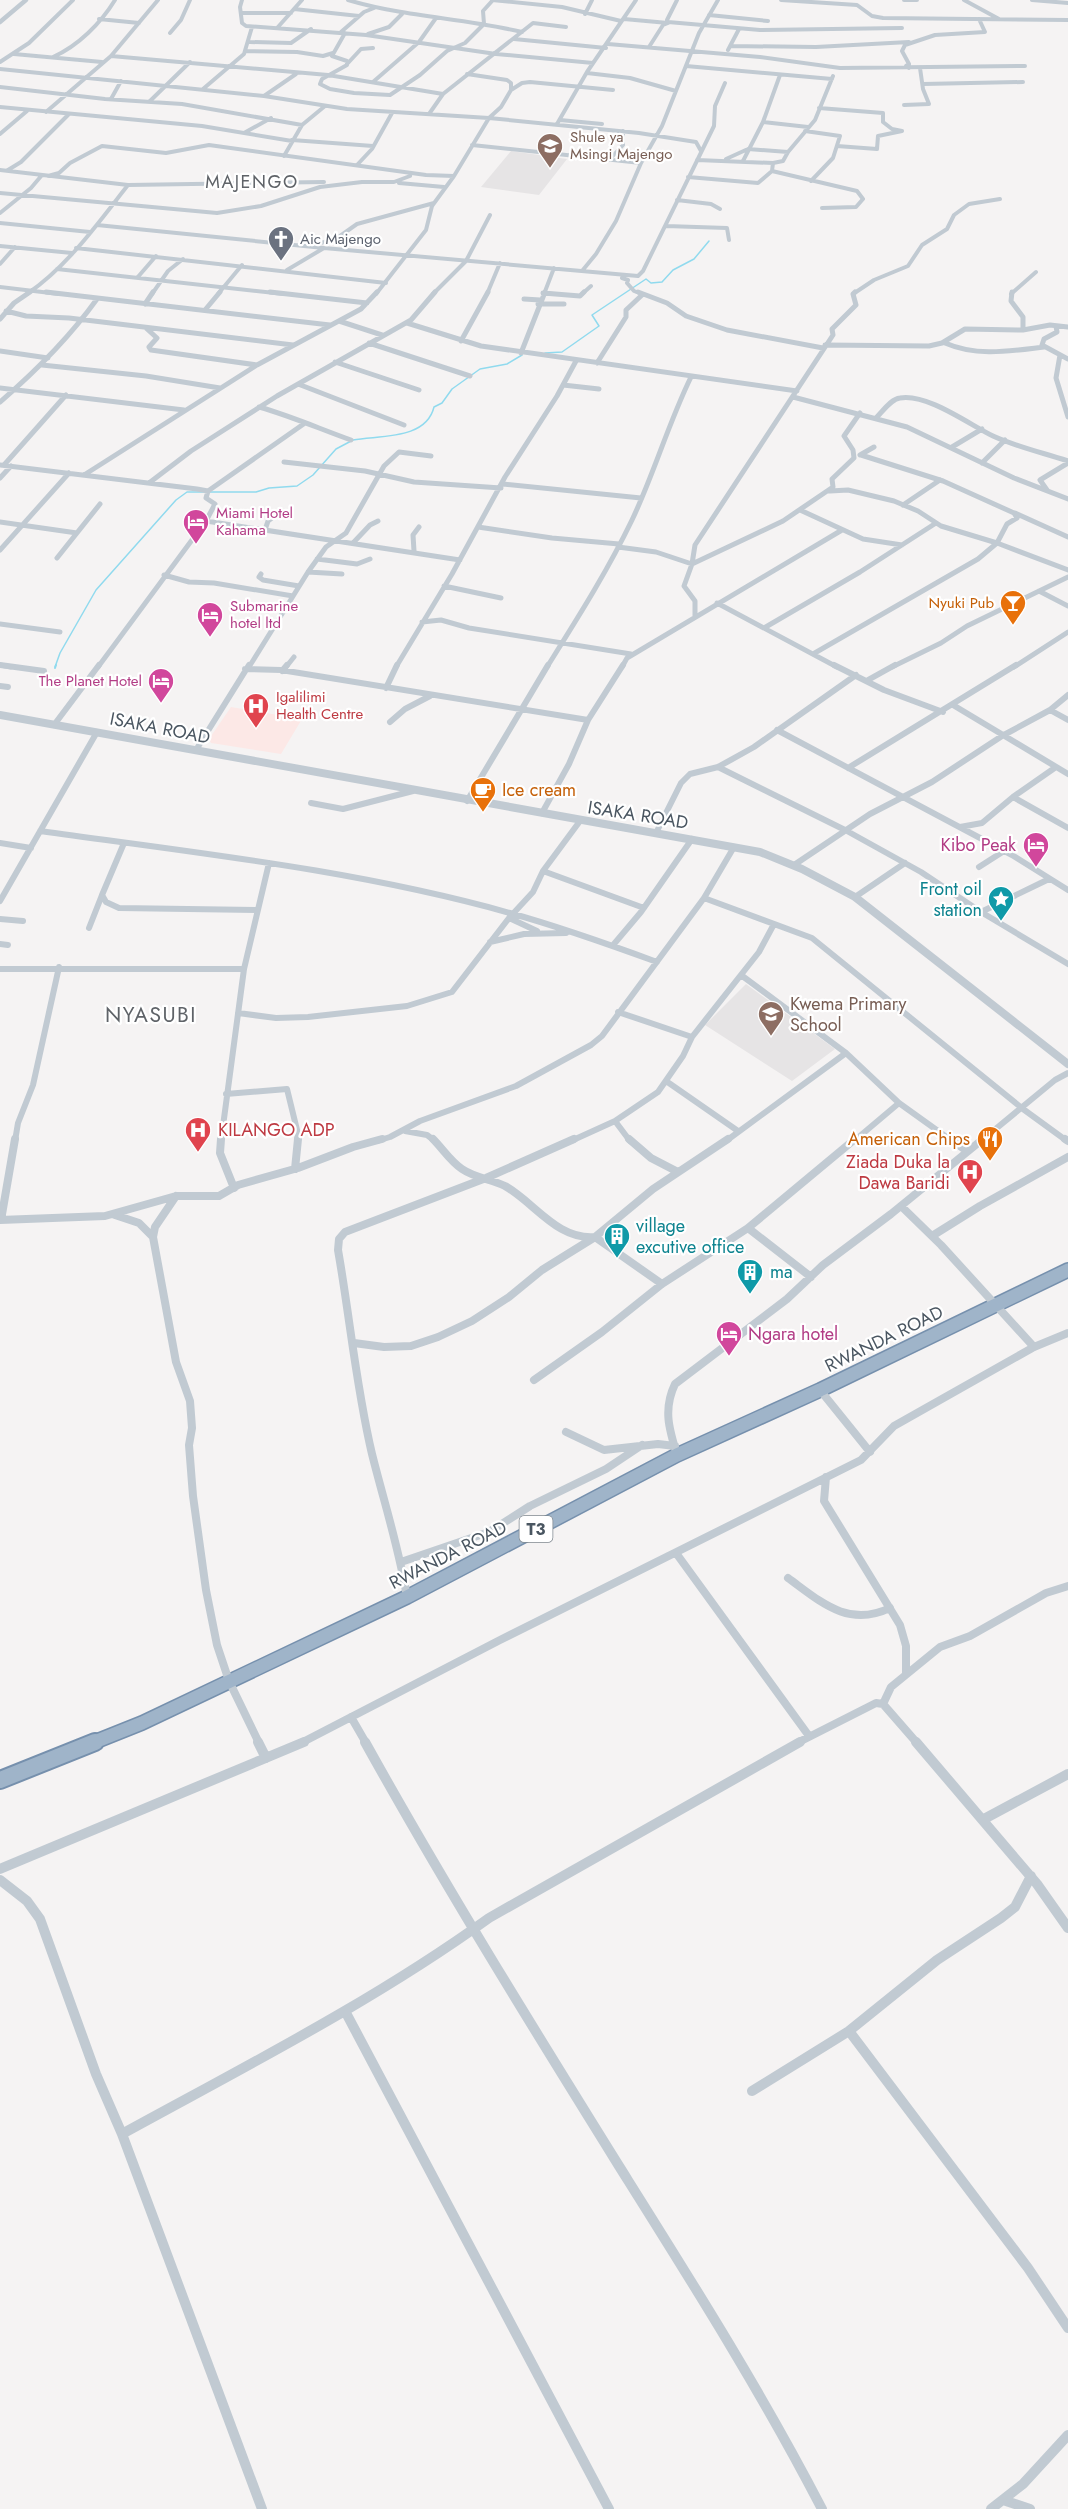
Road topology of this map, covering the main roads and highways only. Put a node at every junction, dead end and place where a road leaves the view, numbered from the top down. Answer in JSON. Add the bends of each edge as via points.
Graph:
{"nodes":[{"id":1,"x":1068,"y":1270,"type":"edge"},
{"id":2,"x":0,"y":1780,"type":"edge"}],
"edges":[{"from":1,"to":2,"type":"highway","name":"RWANDA ROAD","number":"T3","via":[[820,1390],[676,1450],[407,1597],[141,1723]]}]}
